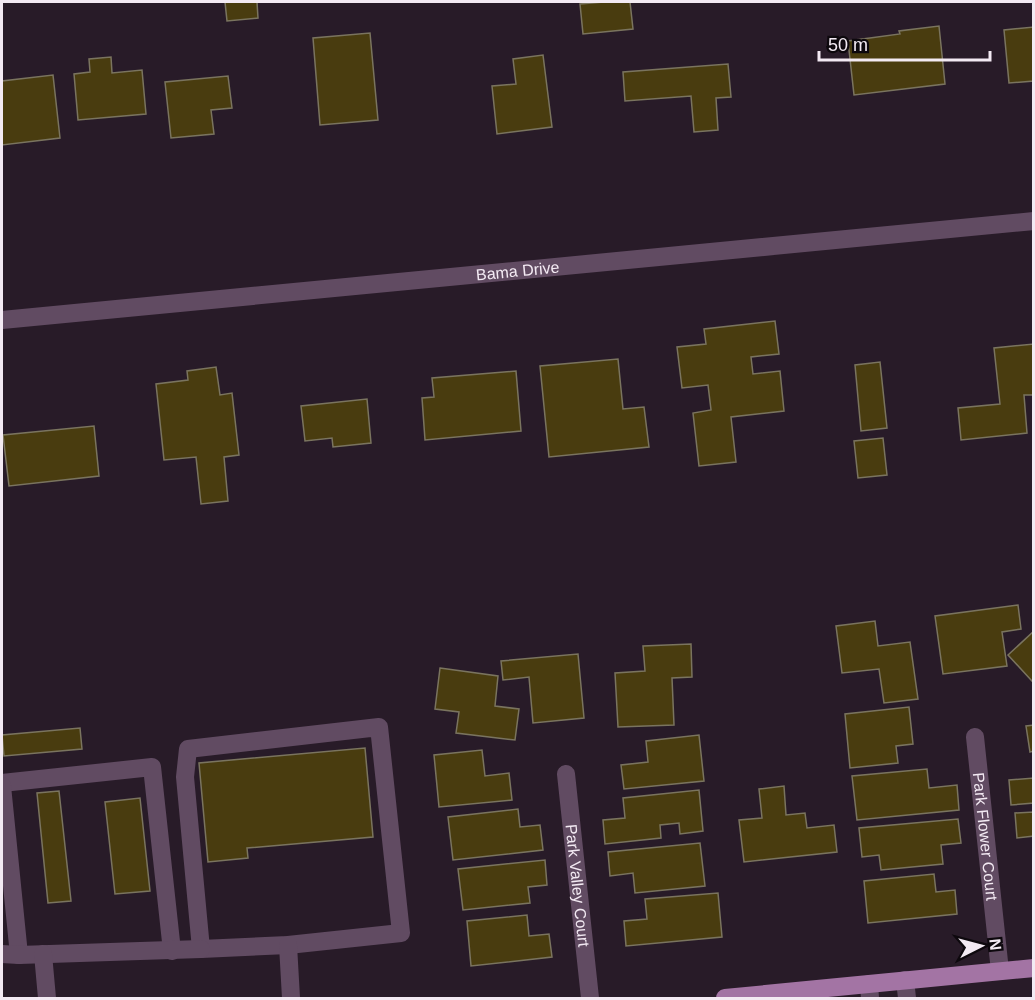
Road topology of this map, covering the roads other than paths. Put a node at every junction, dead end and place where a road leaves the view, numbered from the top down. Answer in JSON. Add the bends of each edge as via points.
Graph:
{"nodes":[{"id":1,"x":1034,"y":221,"type":"edge"},
{"id":2,"x":2,"y":320,"type":"edge"},
{"id":3,"x":975,"y":737,"type":"dead end"},
{"id":4,"x":566,"y":774,"type":"dead end"},
{"id":5,"x":2,"y":785,"type":"edge"},
{"id":6,"x":288,"y":945,"type":"junction"},
{"id":7,"x":201,"y":949,"type":"junction"},
{"id":8,"x":172,"y":951,"type":"junction"},
{"id":9,"x":43,"y":954,"type":"junction"},
{"id":10,"x":10,"y":955,"type":"edge"},
{"id":11,"x":1034,"y":968,"type":"edge"},
{"id":12,"x":1000,"y":971,"type":"junction"},
{"id":13,"x":906,"y":989,"type":"edge"},
{"id":14,"x":870,"y":991,"type":"edge"},
{"id":15,"x":47,"y":999,"type":"edge"},
{"id":16,"x":291,"y":999,"type":"edge"},
{"id":17,"x":590,"y":999,"type":"edge"},
{"id":18,"x":726,"y":999,"type":"edge"}],
"edges":[{"from":1,"to":2,"type":"street","name":"Bama Drive"},
{"from":3,"to":12,"type":"street","name":"Park Flower Court"},
{"from":4,"to":17,"type":"street","name":"Park Valley Court"},
{"from":5,"to":8,"type":"street","via":[[152,767]]},
{"from":5,"to":10,"type":"street"},
{"from":6,"to":7,"type":"street"},
{"from":6,"to":7,"type":"street","via":[[401,933],[379,727],[188,749],[184,777]]},
{"from":6,"to":16,"type":"street"},
{"from":7,"to":8,"type":"street"},
{"from":8,"to":9,"type":"street"},
{"from":9,"to":10,"type":"street"},
{"from":9,"to":15,"type":"street"},
{"from":11,"to":12,"type":"main road"},
{"from":12,"to":13,"type":"main road"},
{"from":13,"to":14,"type":"main road"},
{"from":14,"to":18,"type":"main road"}]}
